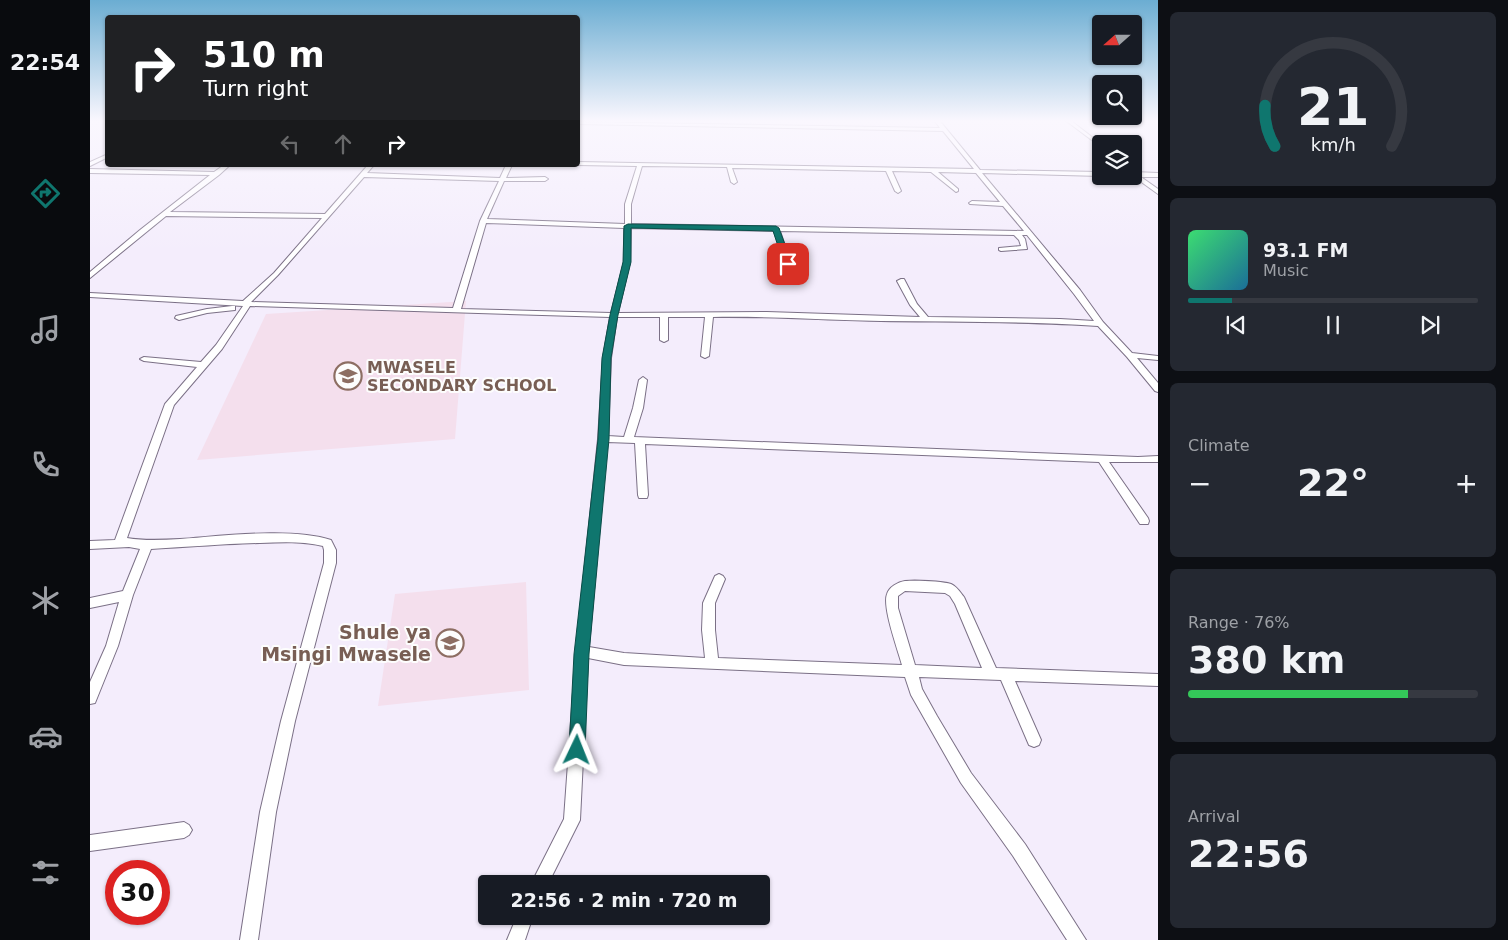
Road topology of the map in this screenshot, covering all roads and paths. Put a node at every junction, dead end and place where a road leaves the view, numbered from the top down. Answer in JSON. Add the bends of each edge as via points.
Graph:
{"nodes":[{"id":1,"x":580,"y":164,"type":"edge"},
{"id":2,"x":971,"y":164,"type":"edge"},
{"id":3,"x":640,"y":165,"type":"junction"},
{"id":4,"x":729,"y":165,"type":"junction"},
{"id":5,"x":225,"y":167,"type":"edge"},
{"id":6,"x":369,"y":167,"type":"edge"},
{"id":7,"x":508,"y":167,"type":"edge"},
{"id":8,"x":888,"y":170,"type":"junction"},
{"id":9,"x":932,"y":170,"type":"junction"},
{"id":10,"x":90,"y":171,"type":"edge"},
{"id":11,"x":978,"y":172,"type":"junction"},
{"id":12,"x":217,"y":174,"type":"junction"},
{"id":13,"x":1092,"y":174,"type":"edge"},
{"id":14,"x":1142,"y":174,"type":"edge"},
{"id":15,"x":363,"y":175,"type":"junction"},
{"id":16,"x":1158,"y":175,"type":"edge"},
{"id":17,"x":502,"y":179,"type":"junction"},
{"id":18,"x":544,"y":179,"type":"dead end"},
{"id":19,"x":1142,"y":180,"type":"edge"},
{"id":20,"x":734,"y":182,"type":"dead end"},
{"id":21,"x":956,"y":190,"type":"dead end"},
{"id":22,"x":898,"y":191,"type":"dead end"},
{"id":23,"x":1158,"y":192,"type":"edge"},
{"id":24,"x":972,"y":203,"type":"dead end"},
{"id":25,"x":1004,"y":204,"type":"junction"},
{"id":26,"x":166,"y":214,"type":"junction"},
{"id":27,"x":326,"y":216,"type":"junction"},
{"id":28,"x":483,"y":221,"type":"junction"},
{"id":29,"x":628,"y":226,"type":"junction"},
{"id":30,"x":776,"y":228,"type":"junction"},
{"id":31,"x":1015,"y":232,"type":"junction"},
{"id":32,"x":1026,"y":232,"type":"junction"},
{"id":33,"x":1001,"y":249,"type":"dead end"},
{"id":34,"x":788,"y":264,"type":"dead end"},
{"id":35,"x":90,"y":276,"type":"edge"},
{"id":36,"x":901,"y":281,"type":"dead end"},
{"id":37,"x":90,"y":295,"type":"edge"},
{"id":38,"x":246,"y":305,"type":"junction"},
{"id":39,"x":456,"y":311,"type":"junction"},
{"id":40,"x":664,"y":314,"type":"junction"},
{"id":41,"x":709,"y":314,"type":"junction"},
{"id":42,"x":614,"y":315,"type":"junction"},
{"id":43,"x":179,"y":318,"type":"dead end"},
{"id":44,"x":926,"y":319,"type":"junction"},
{"id":45,"x":1100,"y":324,"type":"junction"},
{"id":46,"x":664,"y":340,"type":"dead end"},
{"id":47,"x":1130,"y":355,"type":"junction"},
{"id":48,"x":705,"y":356,"type":"dead end"},
{"id":49,"x":1158,"y":358,"type":"edge"},
{"id":50,"x":144,"y":359,"type":"dead end"},
{"id":51,"x":203,"y":365,"type":"junction"},
{"id":52,"x":643,"y":380,"type":"dead end"},
{"id":53,"x":1158,"y":389,"type":"edge"},
{"id":54,"x":603,"y":439,"type":"junction"},
{"id":55,"x":628,"y":440,"type":"junction"},
{"id":56,"x":640,"y":440,"type":"junction"},
{"id":57,"x":1102,"y":459,"type":"junction"},
{"id":58,"x":1158,"y":459,"type":"edge"},
{"id":59,"x":643,"y":495,"type":"dead end"},
{"id":60,"x":1144,"y":521,"type":"dead end"},
{"id":61,"x":125,"y":544,"type":"junction"},
{"id":62,"x":90,"y":545,"type":"edge"},
{"id":63,"x":147,"y":545,"type":"junction"},
{"id":64,"x":718,"y":579,"type":"dead end"},
{"id":65,"x":127,"y":595,"type":"junction"},
{"id":66,"x":90,"y":604,"type":"edge"},
{"id":67,"x":582,"y":651,"type":"junction"},
{"id":68,"x":713,"y":664,"type":"junction"},
{"id":69,"x":910,"y":672,"type":"junction"},
{"id":70,"x":998,"y":675,"type":"junction"},
{"id":71,"x":1158,"y":680,"type":"edge"},
{"id":72,"x":90,"y":698,"type":"edge"},
{"id":73,"x":1034,"y":740,"type":"dead end"},
{"id":74,"x":184,"y":830,"type":"dead end"},
{"id":75,"x":90,"y":843,"type":"edge"},
{"id":76,"x":544,"y":875,"type":"edge"},
{"id":77,"x":522,"y":925,"type":"edge"},
{"id":78,"x":248,"y":940,"type":"edge"},
{"id":79,"x":516,"y":940,"type":"edge"},
{"id":80,"x":1077,"y":940,"type":"edge"}],
"edges":[{"from":1,"to":3,"type":"street"},
{"from":2,"to":11,"type":"street"},
{"from":3,"to":4,"type":"street"},
{"from":3,"to":29,"type":"street","via":[[628,204]]},
{"from":4,"to":8,"type":"street"},
{"from":4,"to":20,"type":"street"},
{"from":5,"to":12,"type":"street"},
{"from":6,"to":15,"type":"street"},
{"from":7,"to":17,"type":"street"},
{"from":8,"to":9,"type":"street"},
{"from":8,"to":22,"type":"street"},
{"from":9,"to":11,"type":"street"},
{"from":9,"to":21,"type":"street"},
{"from":10,"to":12,"type":"street"},
{"from":11,"to":13,"type":"street"},
{"from":11,"to":25,"type":"street"},
{"from":12,"to":26,"type":"street"},
{"from":14,"to":16,"type":"street"},
{"from":15,"to":17,"type":"street"},
{"from":15,"to":27,"type":"street"},
{"from":17,"to":18,"type":"street"},
{"from":17,"to":28,"type":"street"},
{"from":19,"to":23,"type":"street"},
{"from":24,"to":25,"type":"street"},
{"from":25,"to":32,"type":"street"},
{"from":26,"to":27,"type":"street"},
{"from":26,"to":35,"type":"street","via":[[142,230]]},
{"from":27,"to":38,"type":"street"},
{"from":28,"to":29,"type":"street"},
{"from":28,"to":39,"type":"street"},
{"from":29,"to":30,"type":"street"},
{"from":29,"to":42,"type":"street","via":[[627,262]]},
{"from":30,"to":31,"type":"street"},
{"from":30,"to":34,"type":"street"},
{"from":31,"to":32,"type":"street"},
{"from":31,"to":33,"type":"street","via":[[1025,248]]},
{"from":32,"to":45,"type":"street"},
{"from":36,"to":44,"type":"street"},
{"from":37,"to":38,"type":"street"},
{"from":38,"to":39,"type":"street"},
{"from":38,"to":43,"type":"street"},
{"from":38,"to":51,"type":"street","via":[[219,347]]},
{"from":39,"to":42,"type":"street"},
{"from":40,"to":41,"type":"street"},
{"from":40,"to":42,"type":"street"},
{"from":40,"to":46,"type":"street"},
{"from":41,"to":44,"type":"street"},
{"from":41,"to":48,"type":"street"},
{"from":42,"to":54,"type":"street","via":[[607,358]]},
{"from":44,"to":45,"type":"street"},
{"from":45,"to":47,"type":"street"},
{"from":47,"to":49,"type":"street"},
{"from":47,"to":53,"type":"street"},
{"from":50,"to":51,"type":"street"},
{"from":51,"to":61,"type":"street","via":[[165,413],[121,538]]},
{"from":52,"to":55,"type":"street"},
{"from":54,"to":55,"type":"street"},
{"from":54,"to":67,"type":"street"},
{"from":55,"to":56,"type":"street"},
{"from":56,"to":57,"type":"street"},
{"from":56,"to":59,"type":"street"},
{"from":57,"to":58,"type":"street"},
{"from":57,"to":60,"type":"street"},
{"from":61,"to":62,"type":"street"},
{"from":61,"to":63,"type":"street"},
{"from":63,"to":65,"type":"street"},
{"from":63,"to":78,"type":"street","via":[[283,539],[323,540],[329,545],[330,563],[288,721],[268,812]]},
{"from":64,"to":68,"type":"street","via":[[709,597],[708,608]]},
{"from":65,"to":66,"type":"street"},
{"from":65,"to":72,"type":"street","via":[[112,646]]},
{"from":67,"to":68,"type":"street","via":[[624,658]]},
{"from":67,"to":76,"type":"street","via":[[572,820]]},
{"from":68,"to":69,"type":"street"},
{"from":69,"to":70,"type":"street"},
{"from":69,"to":70,"type":"street","via":[[892,608],[892,595],[904,586],[947,588],[954,592]]},
{"from":69,"to":80,"type":"street","via":[[916,691],[966,778],[1019,850]]},
{"from":70,"to":71,"type":"street"},
{"from":70,"to":73,"type":"street","via":[[1014,692]]},
{"from":74,"to":75,"type":"street"},
{"from":77,"to":79,"type":"street"}]}
